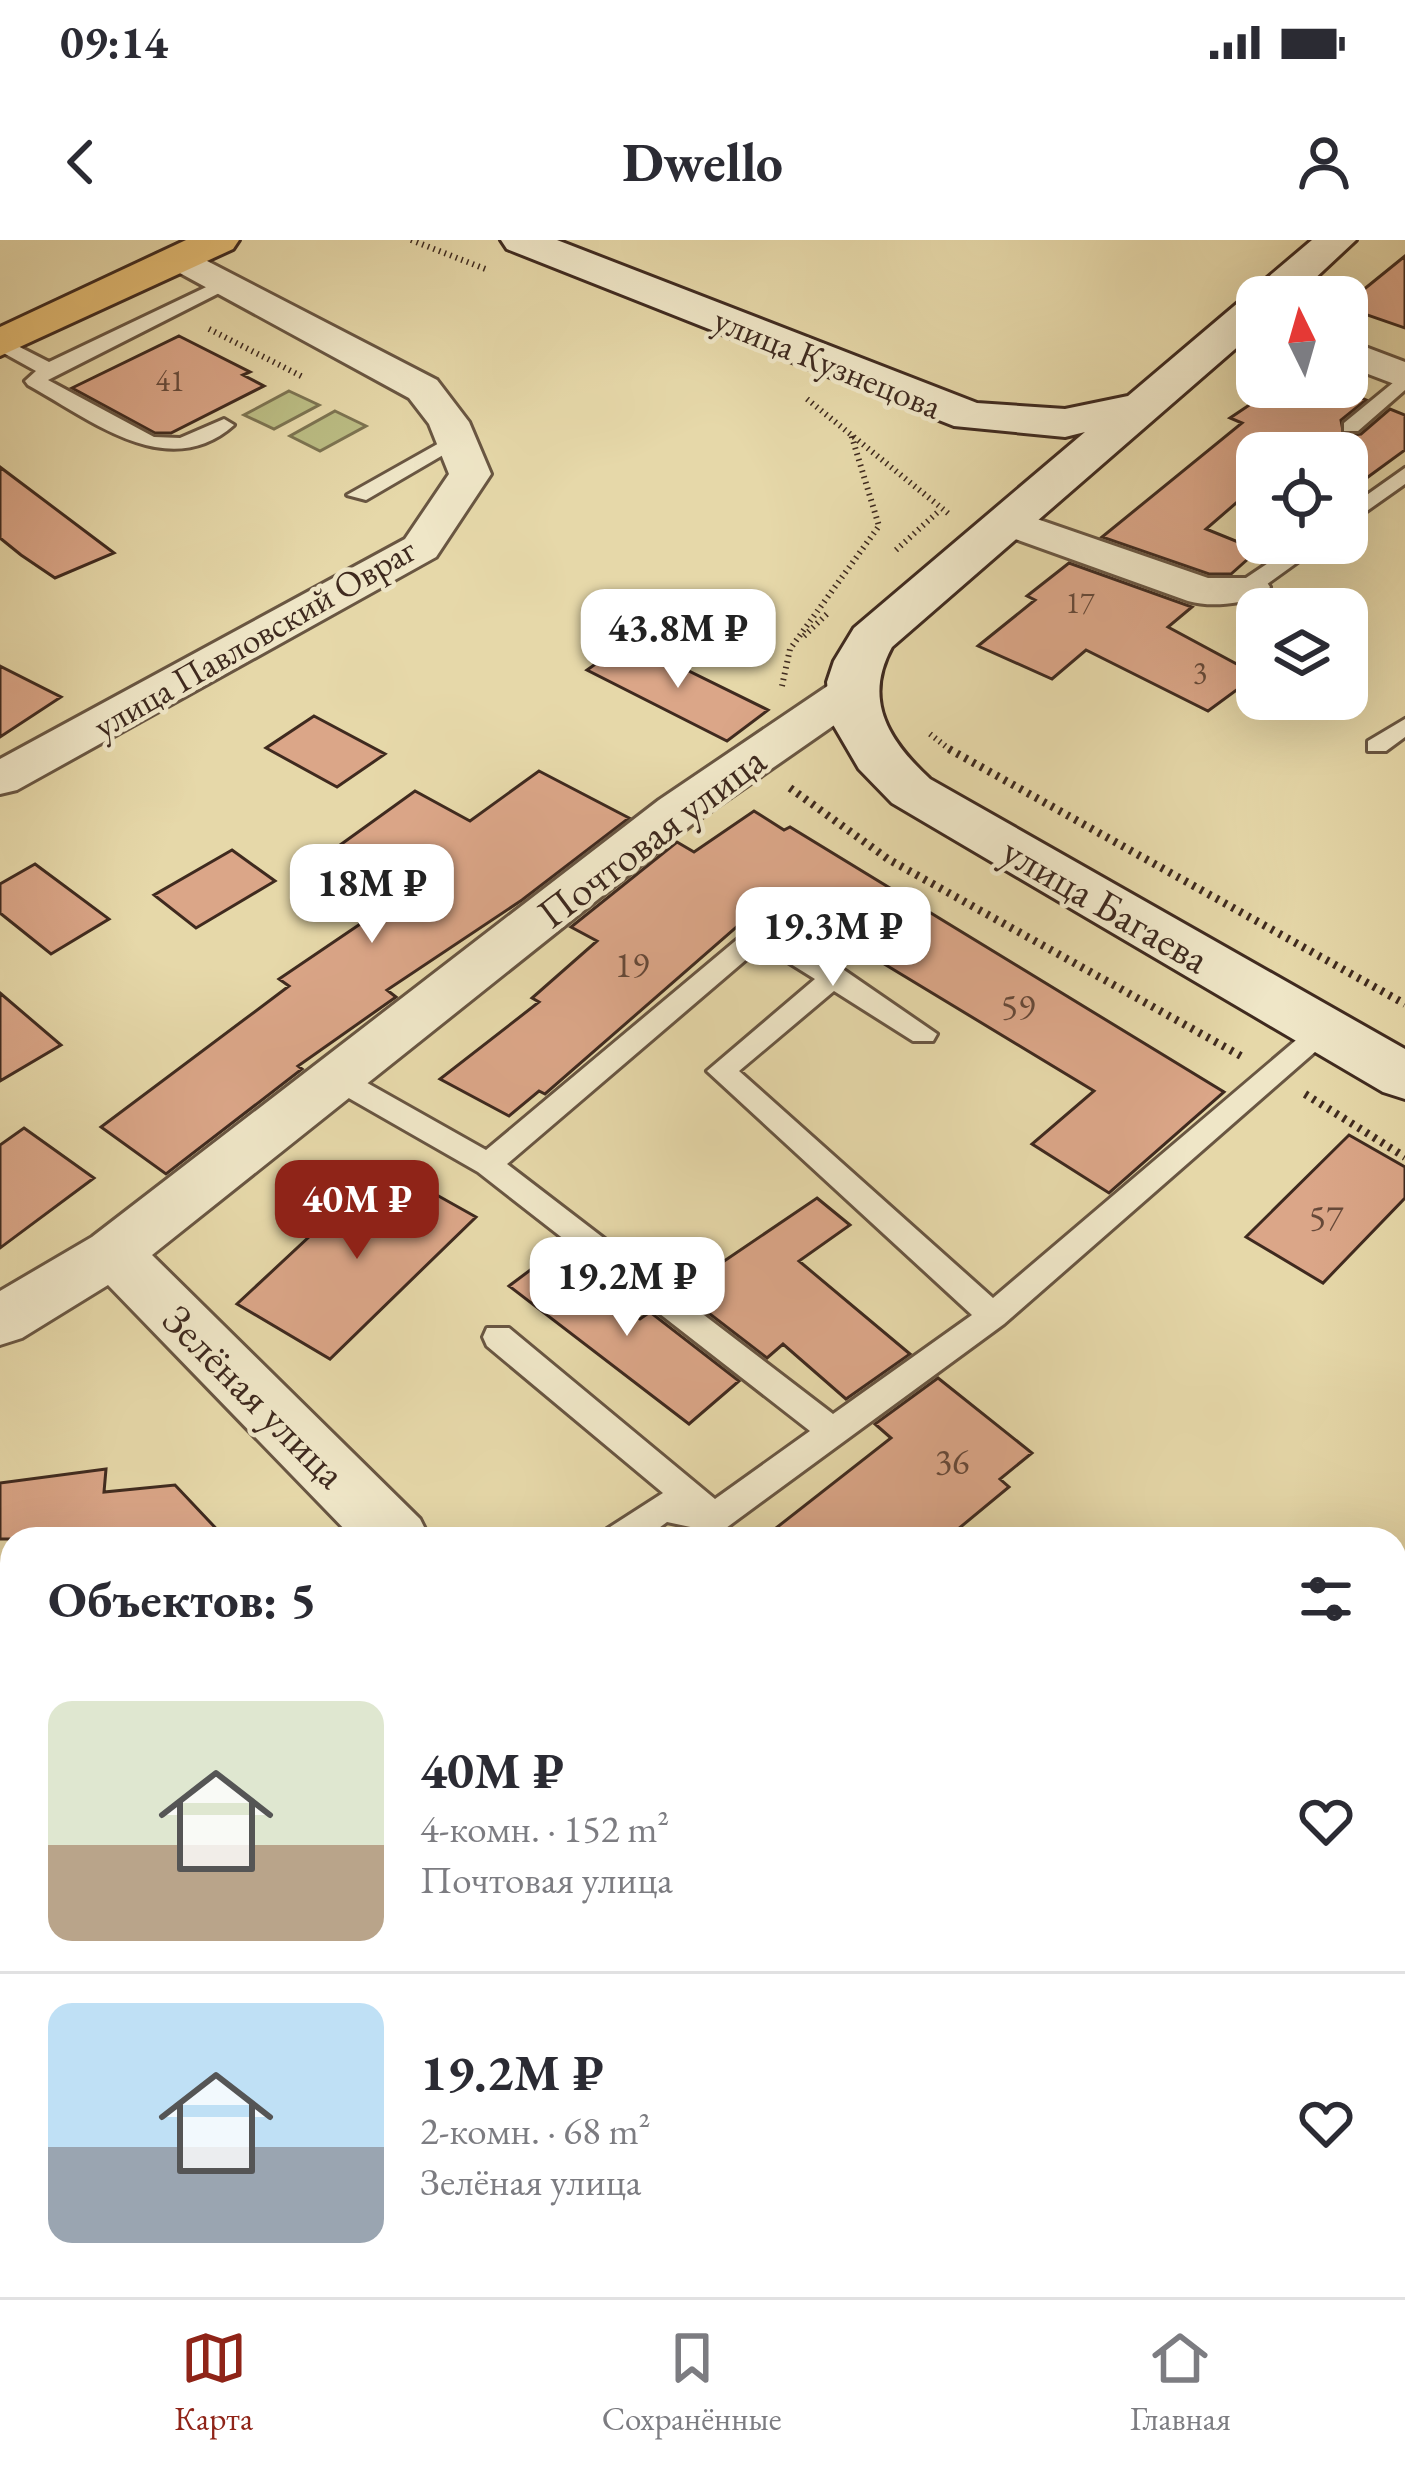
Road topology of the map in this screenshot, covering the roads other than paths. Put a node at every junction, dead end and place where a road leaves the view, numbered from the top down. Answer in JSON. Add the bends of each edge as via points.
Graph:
{"nodes":[{"id":1,"x":219,"y":240,"type":"edge"},
{"id":2,"x":1336,"y":240,"type":"edge"},
{"id":3,"x":502,"y":254,"type":"edge"},
{"id":4,"x":180,"y":258,"type":"junction"},
{"id":5,"x":1295,"y":276,"type":"edge"},
{"id":6,"x":228,"y":284,"type":"junction"},
{"id":7,"x":1236,"y":327,"type":"edge"},
{"id":8,"x":0,"y":343,"type":"edge"},
{"id":9,"x":1368,"y":361,"type":"edge"},
{"id":10,"x":50,"y":370,"type":"junction"},
{"id":11,"x":1405,"y":378,"type":"edge"},
{"id":12,"x":1144,"y":403,"type":"junction"},
{"id":13,"x":224,"y":425,"type":"dead end"},
{"id":14,"x":1351,"y":427,"type":"dead end"},
{"id":15,"x":457,"y":441,"type":"junction"},
{"id":16,"x":1405,"y":474,"type":"edge"},
{"id":17,"x":358,"y":495,"type":"dead end"},
{"id":18,"x":1368,"y":503,"type":"edge"},
{"id":19,"x":1008,"y":522,"type":"junction"},
{"id":20,"x":1282,"y":564,"type":"edge"},
{"id":21,"x":1248,"y":587,"type":"joint"},
{"id":22,"x":849,"y":693,"type":"junction"},
{"id":23,"x":1405,"y":726,"type":"edge"},
{"id":24,"x":1377,"y":746,"type":"dead end"},
{"id":25,"x":0,"y":778,"type":"edge"},
{"id":26,"x":835,"y":976,"type":"junction"},
{"id":27,"x":1325,"y":1030,"type":"junction"},
{"id":28,"x":923,"y":1034,"type":"dead end"},
{"id":29,"x":1405,"y":1077,"type":"edge"},
{"id":30,"x":336,"y":1078,"type":"junction"},
{"id":31,"x":488,"y":1164,"type":"junction"},
{"id":32,"x":113,"y":1253,"type":"junction"},
{"id":33,"x":993,"y":1316,"type":"junction"},
{"id":34,"x":0,"y":1321,"type":"edge"},
{"id":35,"x":498,"y":1336,"type":"dead end"},
{"id":36,"x":832,"y":1431,"type":"junction"},
{"id":37,"x":715,"y":1518,"type":"junction"},
{"id":38,"x":386,"y":1527,"type":"edge"},
{"id":39,"x":635,"y":1527,"type":"edge"}],
"edges":[{"from":1,"to":4,"type":"main road"},
{"from":2,"to":5,"type":"main road"},
{"from":3,"to":12,"type":"main road","name":"улица Кузнецова","via":[[970,416],[1065,424]]},
{"from":3,"to":19,"type":"main road","name":"улица Кузнецова","via":[[926,427],[990,466],[1009,495]]},
{"from":4,"to":6,"type":"street"},
{"from":4,"to":8,"type":"main road"},
{"from":6,"to":10,"type":"lane"},
{"from":6,"to":15,"type":"street","via":[[423,389]]},
{"from":7,"to":12,"type":"main road"},
{"from":8,"to":10,"type":"lane"},
{"from":9,"to":11,"type":"street"},
{"from":10,"to":13,"type":"lane","via":[[35,381],[150,443],[182,444]]},
{"from":11,"to":14,"type":"lane"},
{"from":12,"to":19,"type":"main road"},
{"from":15,"to":17,"type":"lane"},
{"from":15,"to":25,"type":"street","name":"улица Павловский Овраг","via":[[470,474],[421,548]]},
{"from":16,"to":18,"type":"lane"},
{"from":19,"to":21,"type":"street","via":[[1204,592]]},
{"from":19,"to":22,"type":"main road","via":[[872,639]]},
{"from":20,"to":21,"type":"lane"},
{"from":22,"to":27,"type":"main road","name":"улица Багаева","via":[[866,744],[910,791]]},
{"from":22,"to":30,"type":"street","name":"Почтовая улица"},
{"from":23,"to":24,"type":"lane"},
{"from":26,"to":28,"type":"lane"},
{"from":26,"to":31,"type":"lane","via":[[761,933]]},
{"from":26,"to":33,"type":"lane","via":[[722,1071]]},
{"from":27,"to":29,"type":"main road","name":"улица Багаева"},
{"from":27,"to":33,"type":"lane"},
{"from":30,"to":31,"type":"lane"},
{"from":30,"to":32,"type":"street","name":"Почтовая улица"},
{"from":31,"to":36,"type":"lane"},
{"from":32,"to":34,"type":"street","name":"Почтовая улица"},
{"from":32,"to":38,"type":"street","name":"Зелёная улица"},
{"from":33,"to":36,"type":"lane"},
{"from":35,"to":37,"type":"lane"},
{"from":36,"to":37,"type":"lane"},
{"from":37,"to":39,"type":"lane","via":[[662,1507]]}]}
